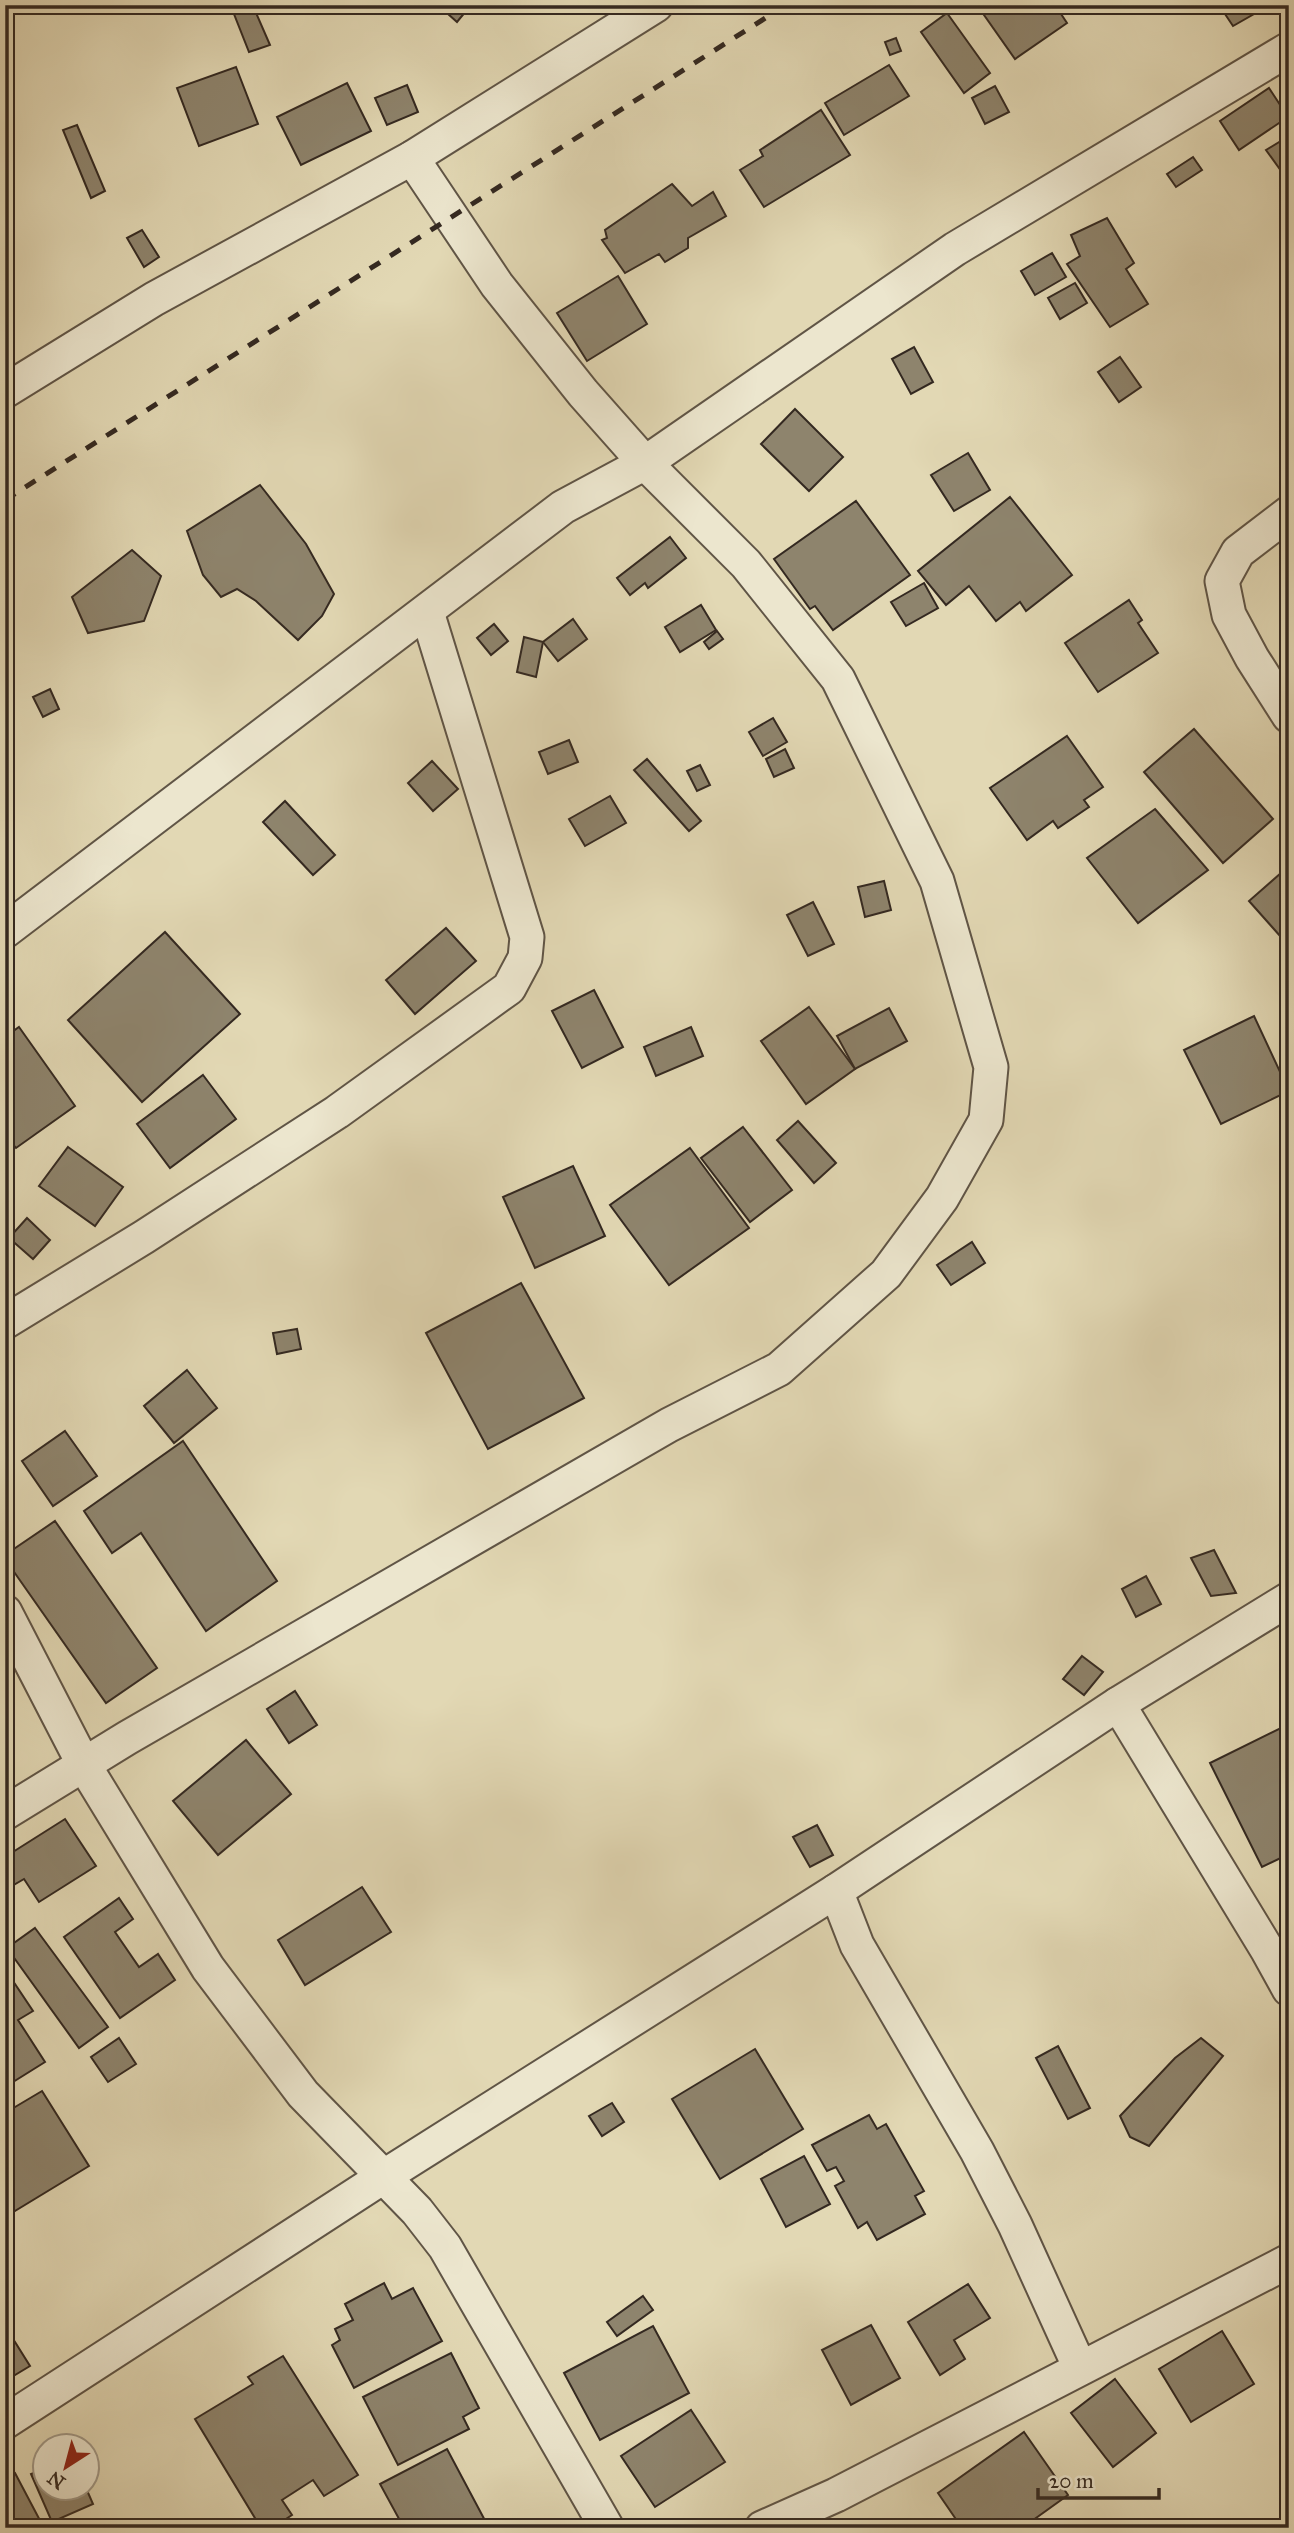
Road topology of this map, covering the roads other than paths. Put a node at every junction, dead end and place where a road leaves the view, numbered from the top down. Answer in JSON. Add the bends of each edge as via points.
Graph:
{"nodes":[{"id":1,"x":656,"y":5,"type":"edge"},
{"id":2,"x":1289,"y":50,"type":"edge"},
{"id":3,"x":412,"y":158,"type":"junction"},
{"id":4,"x":5,"y":391,"type":"edge"},
{"id":5,"x":645,"y":463,"type":"junction"},
{"id":6,"x":1289,"y":513,"type":"edge"},
{"id":7,"x":426,"y":612,"type":"junction"},
{"id":8,"x":1289,"y":716,"type":"edge"},
{"id":9,"x":5,"y":931,"type":"edge"},
{"id":10,"x":5,"y":1322,"type":"edge"},
{"id":11,"x":1289,"y":1599,"type":"edge"},
{"id":12,"x":5,"y":1612,"type":"edge"},
{"id":13,"x":1118,"y":1704,"type":"junction"},
{"id":14,"x":84,"y":1765,"type":"junction"},
{"id":15,"x":5,"y":1813,"type":"edge"},
{"id":16,"x":836,"y":1891,"type":"junction"},
{"id":17,"x":1289,"y":1989,"type":"edge"},
{"id":18,"x":383,"y":2177,"type":"junction"},
{"id":19,"x":1289,"y":2261,"type":"edge"},
{"id":20,"x":1080,"y":2368,"type":"junction"},
{"id":21,"x":5,"y":2422,"type":"edge"},
{"id":22,"x":607,"y":2528,"type":"edge"},
{"id":23,"x":762,"y":2528,"type":"edge"}],
"edges":[{"from":1,"to":3,"type":"street"},
{"from":2,"to":5,"type":"street","via":[[955,249]]},
{"from":3,"to":4,"type":"street","via":[[154,299]]},
{"from":3,"to":5,"type":"street","via":[[497,285]]},
{"from":5,"to":7,"type":"street","via":[[563,507]]},
{"from":5,"to":14,"type":"street","via":[[746,564],[838,679],[937,881],[991,1067],[986,1119],[942,1198],[886,1274],[779,1369],[669,1424]]},
{"from":6,"to":8,"type":"street","via":[[1238,552],[1222,581],[1229,615]]},
{"from":7,"to":9,"type":"street"},
{"from":7,"to":10,"type":"street","via":[[527,937],[525,958],[509,988],[337,1112]]},
{"from":11,"to":13,"type":"street"},
{"from":12,"to":14,"type":"street"},
{"from":13,"to":16,"type":"street"},
{"from":13,"to":17,"type":"street"},
{"from":14,"to":15,"type":"street"},
{"from":14,"to":18,"type":"street","via":[[208,1968],[303,2094]]},
{"from":16,"to":18,"type":"street"},
{"from":16,"to":20,"type":"street","via":[[858,1945],[1016,2225]]},
{"from":18,"to":21,"type":"street"},
{"from":18,"to":22,"type":"street","via":[[445,2247]]},
{"from":19,"to":20,"type":"street"},
{"from":20,"to":23,"type":"street","via":[[836,2495]]}]}
